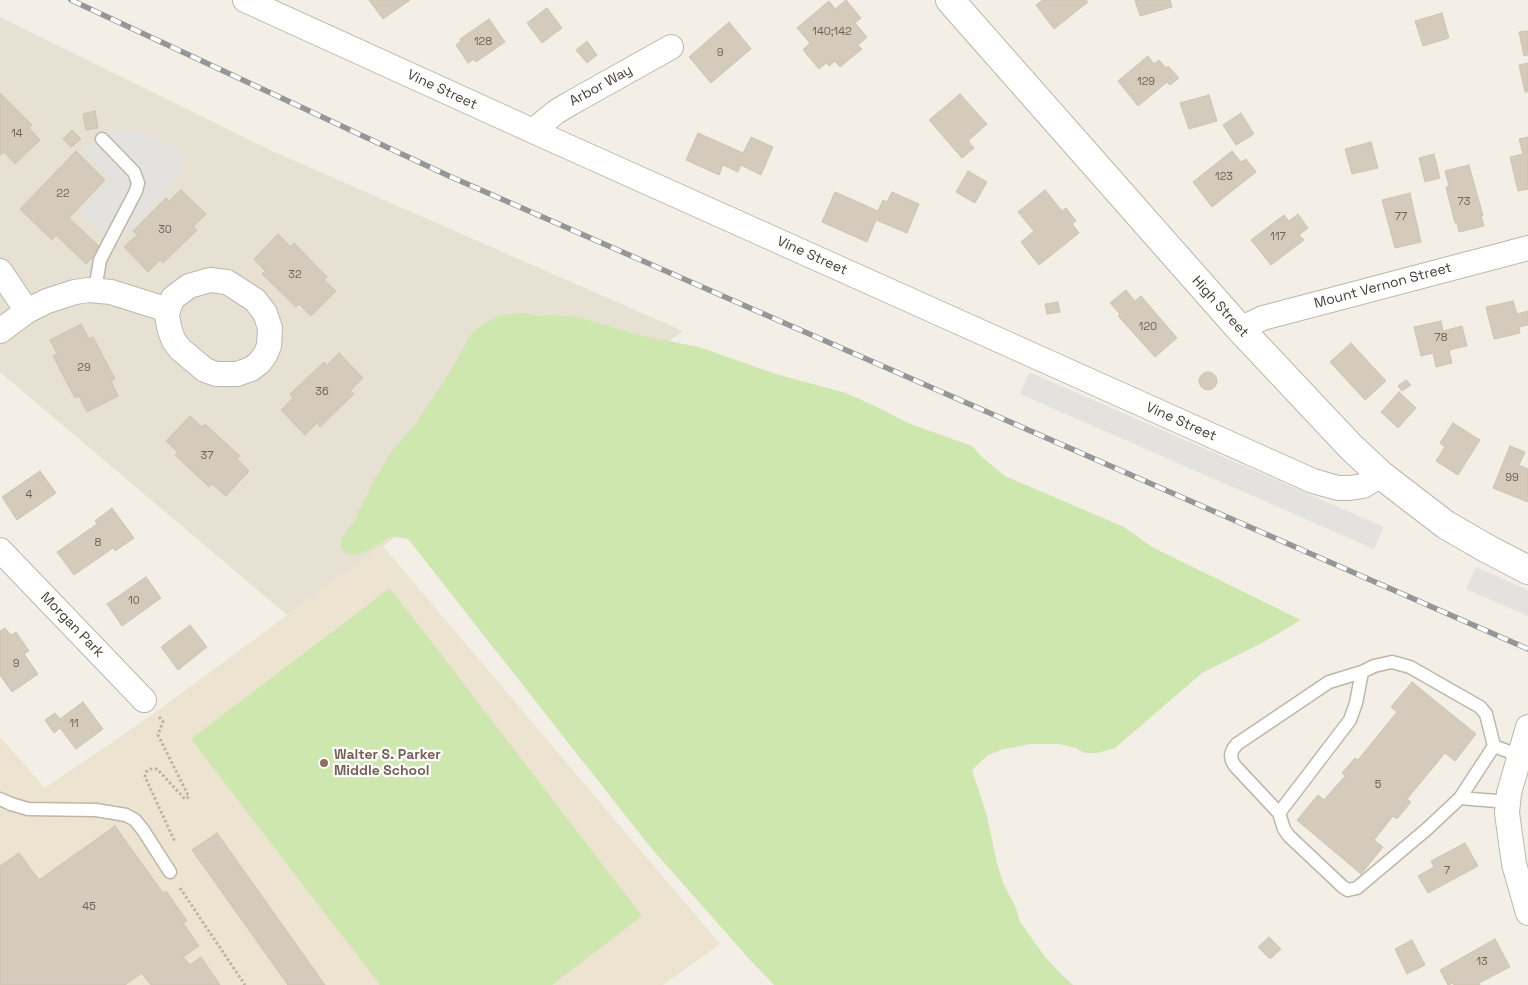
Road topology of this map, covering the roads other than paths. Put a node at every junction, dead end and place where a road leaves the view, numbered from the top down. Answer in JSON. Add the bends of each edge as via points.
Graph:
{"nodes":[{"id":1,"x":245,"y":0,"type":"edge"},
{"id":2,"x":950,"y":0,"type":"edge"},
{"id":3,"x":671,"y":47,"type":"dead end"},
{"id":4,"x":533,"y":131,"type":"junction"},
{"id":5,"x":102,"y":139,"type":"dead end"},
{"id":6,"x":1528,"y":248,"type":"edge"},
{"id":7,"x":0,"y":271,"type":"edge"},
{"id":8,"x":95,"y":290,"type":"junction"},
{"id":9,"x":168,"y":310,"type":"junction"},
{"id":10,"x":27,"y":311,"type":"junction"},
{"id":11,"x":1240,"y":329,"type":"junction"},
{"id":12,"x":0,"y":331,"type":"edge"},
{"id":13,"x":1381,"y":475,"type":"junction"},
{"id":14,"x":0,"y":550,"type":"edge"},
{"id":15,"x":1528,"y":570,"type":"edge"},
{"id":16,"x":1362,"y":672,"type":"junction"},
{"id":17,"x":144,"y":700,"type":"road end"},
{"id":18,"x":1528,"y":727,"type":"edge"},
{"id":19,"x":1494,"y":746,"type":"junction"},
{"id":20,"x":1520,"y":756,"type":"junction"},
{"id":21,"x":0,"y":798,"type":"edge"},
{"id":22,"x":1460,"y":798,"type":"junction"},
{"id":23,"x":1508,"y":802,"type":"junction"},
{"id":24,"x":1279,"y":813,"type":"junction"},
{"id":25,"x":167,"y":868,"type":"road end"},
{"id":26,"x":1528,"y":913,"type":"edge"}],
"edges":[{"from":1,"to":4,"type":"street","name":"Vine Street"},
{"from":2,"to":11,"type":"street","name":"High Street"},
{"from":3,"to":4,"type":"street","name":"Arbor Way","via":[[556,112]]},
{"from":4,"to":13,"type":"street","name":"Vine Street","via":[[1313,481],[1350,488],[1363,486]]},
{"from":5,"to":8,"type":"lane","via":[[134,172],[138,183],[100,260]]},
{"from":6,"to":11,"type":"street","name":"Mount Vernon Street","via":[[1263,318]]},
{"from":7,"to":10,"type":"street"},
{"from":8,"to":9,"type":"street","via":[[128,296]]},
{"from":8,"to":10,"type":"street","via":[[63,295]]},
{"from":9,"to":9,"type":"street","via":[[167,323],[174,341],[210,373],[231,375],[251,369],[259,363],[269,346],[270,328],[265,313],[255,300],[228,282],[203,281],[189,286],[173,298]]},
{"from":10,"to":12,"type":"street"},
{"from":11,"to":13,"type":"street","name":"High Street","via":[[1325,421]]},
{"from":13,"to":15,"type":"street","name":"High Street","via":[[1446,525]]},
{"from":14,"to":17,"type":"street","name":"Morgan Park"},
{"from":16,"to":19,"type":"lane","via":[[1392,662],[1417,671],[1484,710]]},
{"from":16,"to":24,"type":"lane","via":[[1350,720]]},
{"from":16,"to":24,"type":"lane","via":[[1329,682],[1233,748],[1233,764]]},
{"from":18,"to":20,"type":"street"},
{"from":19,"to":20,"type":"lane"},
{"from":19,"to":22,"type":"lane"},
{"from":20,"to":23,"type":"street"},
{"from":21,"to":25,"type":"lane","via":[[28,809],[96,810],[126,815],[139,825]]},
{"from":22,"to":23,"type":"lane"},
{"from":22,"to":24,"type":"lane","via":[[1352,890],[1343,887],[1289,836]]},
{"from":23,"to":26,"type":"street","via":[[1509,838]]}]}
